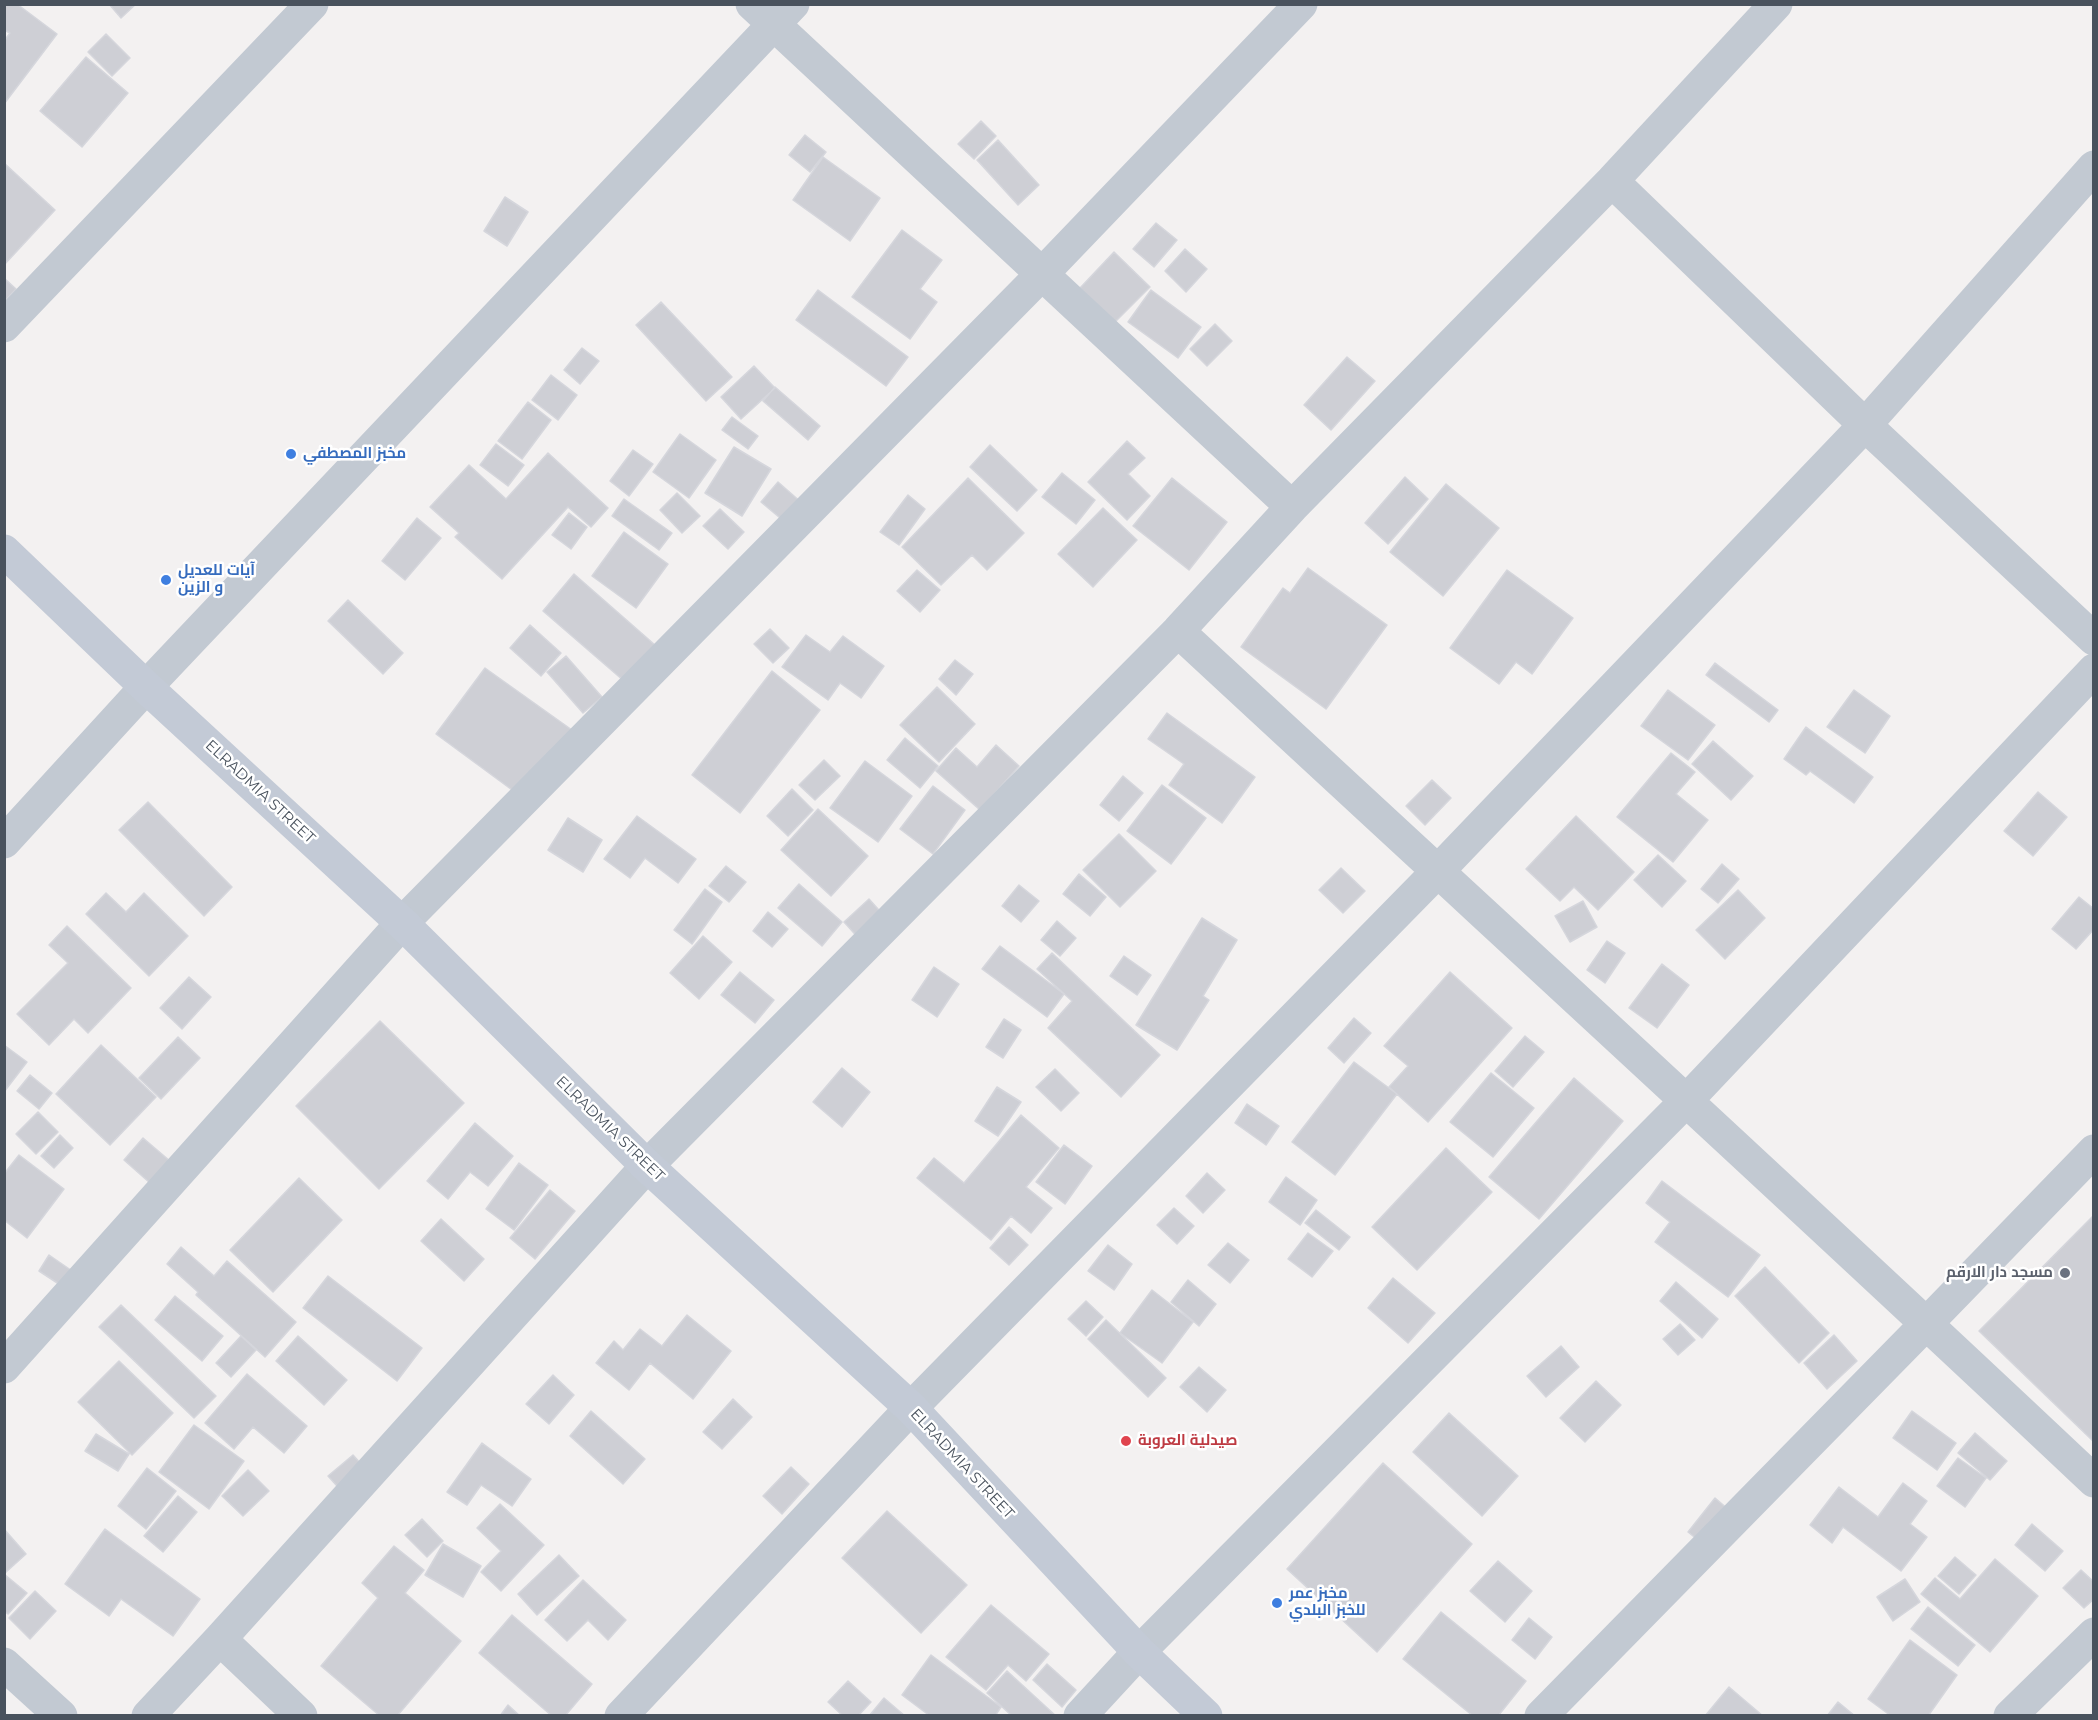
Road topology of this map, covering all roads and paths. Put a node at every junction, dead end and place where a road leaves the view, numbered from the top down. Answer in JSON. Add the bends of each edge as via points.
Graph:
{"nodes":[{"id":1,"x":312,"y":4,"type":"edge"},
{"id":2,"x":1301,"y":4,"type":"edge"},
{"id":3,"x":1776,"y":4,"type":"edge"},
{"id":4,"x":773,"y":11,"type":"edge"},
{"id":5,"x":2094,"y":167,"type":"edge"},
{"id":6,"x":1612,"y":181,"type":"junction"},
{"id":7,"x":1041,"y":274,"type":"junction"},
{"id":8,"x":4,"y":326,"type":"edge"},
{"id":9,"x":1865,"y":425,"type":"junction"},
{"id":10,"x":1292,"y":507,"type":"junction"},
{"id":11,"x":4,"y":551,"type":"edge"},
{"id":12,"x":1178,"y":631,"type":"junction"},
{"id":13,"x":2094,"y":639,"type":"edge"},
{"id":14,"x":2094,"y":670,"type":"edge"},
{"id":15,"x":146,"y":687,"type":"junction"},
{"id":16,"x":4,"y":842,"type":"edge"},
{"id":17,"x":1437,"y":872,"type":"junction"},
{"id":18,"x":402,"y":923,"type":"junction"},
{"id":19,"x":1687,"y":1100,"type":"junction"},
{"id":20,"x":2094,"y":1151,"type":"edge"},
{"id":21,"x":647,"y":1166,"type":"junction"},
{"id":22,"x":1927,"y":1323,"type":"junction"},
{"id":23,"x":4,"y":1367,"type":"edge"},
{"id":24,"x":911,"y":1408,"type":"junction"},
{"id":25,"x":2094,"y":1481,"type":"edge"},
{"id":26,"x":2094,"y":1634,"type":"edge"},
{"id":27,"x":220,"y":1639,"type":"junction"},
{"id":28,"x":1139,"y":1652,"type":"junction"},
{"id":29,"x":4,"y":1664,"type":"edge"},
{"id":30,"x":61,"y":1716,"type":"edge"},
{"id":31,"x":148,"y":1716,"type":"edge"},
{"id":32,"x":301,"y":1716,"type":"edge"},
{"id":33,"x":621,"y":1716,"type":"edge"},
{"id":34,"x":1080,"y":1716,"type":"edge"},
{"id":35,"x":1206,"y":1716,"type":"edge"},
{"id":36,"x":1541,"y":1716,"type":"edge"},
{"id":37,"x":2010,"y":1716,"type":"edge"}],
"edges":[{"from":1,"to":8,"type":"street"},
{"from":2,"to":7,"type":"street"},
{"from":3,"to":6,"type":"street"},
{"from":4,"to":7,"type":"street"},
{"from":4,"to":15,"type":"street"},
{"from":5,"to":9,"type":"street"},
{"from":6,"to":9,"type":"street"},
{"from":6,"to":10,"type":"street"},
{"from":7,"to":10,"type":"street"},
{"from":7,"to":18,"type":"street"},
{"from":9,"to":13,"type":"street"},
{"from":9,"to":17,"type":"street"},
{"from":10,"to":12,"type":"street"},
{"from":11,"to":15,"type":"street","name":"ELRADMIA STREET"},
{"from":12,"to":17,"type":"street"},
{"from":12,"to":21,"type":"street"},
{"from":14,"to":19,"type":"street"},
{"from":15,"to":16,"type":"street"},
{"from":15,"to":18,"type":"street","name":"ELRADMIA STREET"},
{"from":17,"to":19,"type":"street"},
{"from":17,"to":24,"type":"street"},
{"from":18,"to":21,"type":"street","name":"ELRADMIA STREET"},
{"from":18,"to":23,"type":"street"},
{"from":19,"to":22,"type":"street"},
{"from":19,"to":28,"type":"street"},
{"from":20,"to":22,"type":"street"},
{"from":21,"to":24,"type":"street","name":"ELRADMIA STREET"},
{"from":21,"to":27,"type":"street"},
{"from":22,"to":25,"type":"street"},
{"from":22,"to":36,"type":"street"},
{"from":24,"to":28,"type":"street","name":"ELRADMIA STREET"},
{"from":24,"to":33,"type":"street"},
{"from":26,"to":37,"type":"street"},
{"from":27,"to":31,"type":"street"},
{"from":27,"to":32,"type":"street"},
{"from":28,"to":34,"type":"street"},
{"from":28,"to":35,"type":"street","name":"ELRADMIA STREET"},
{"from":29,"to":30,"type":"street"}]}
